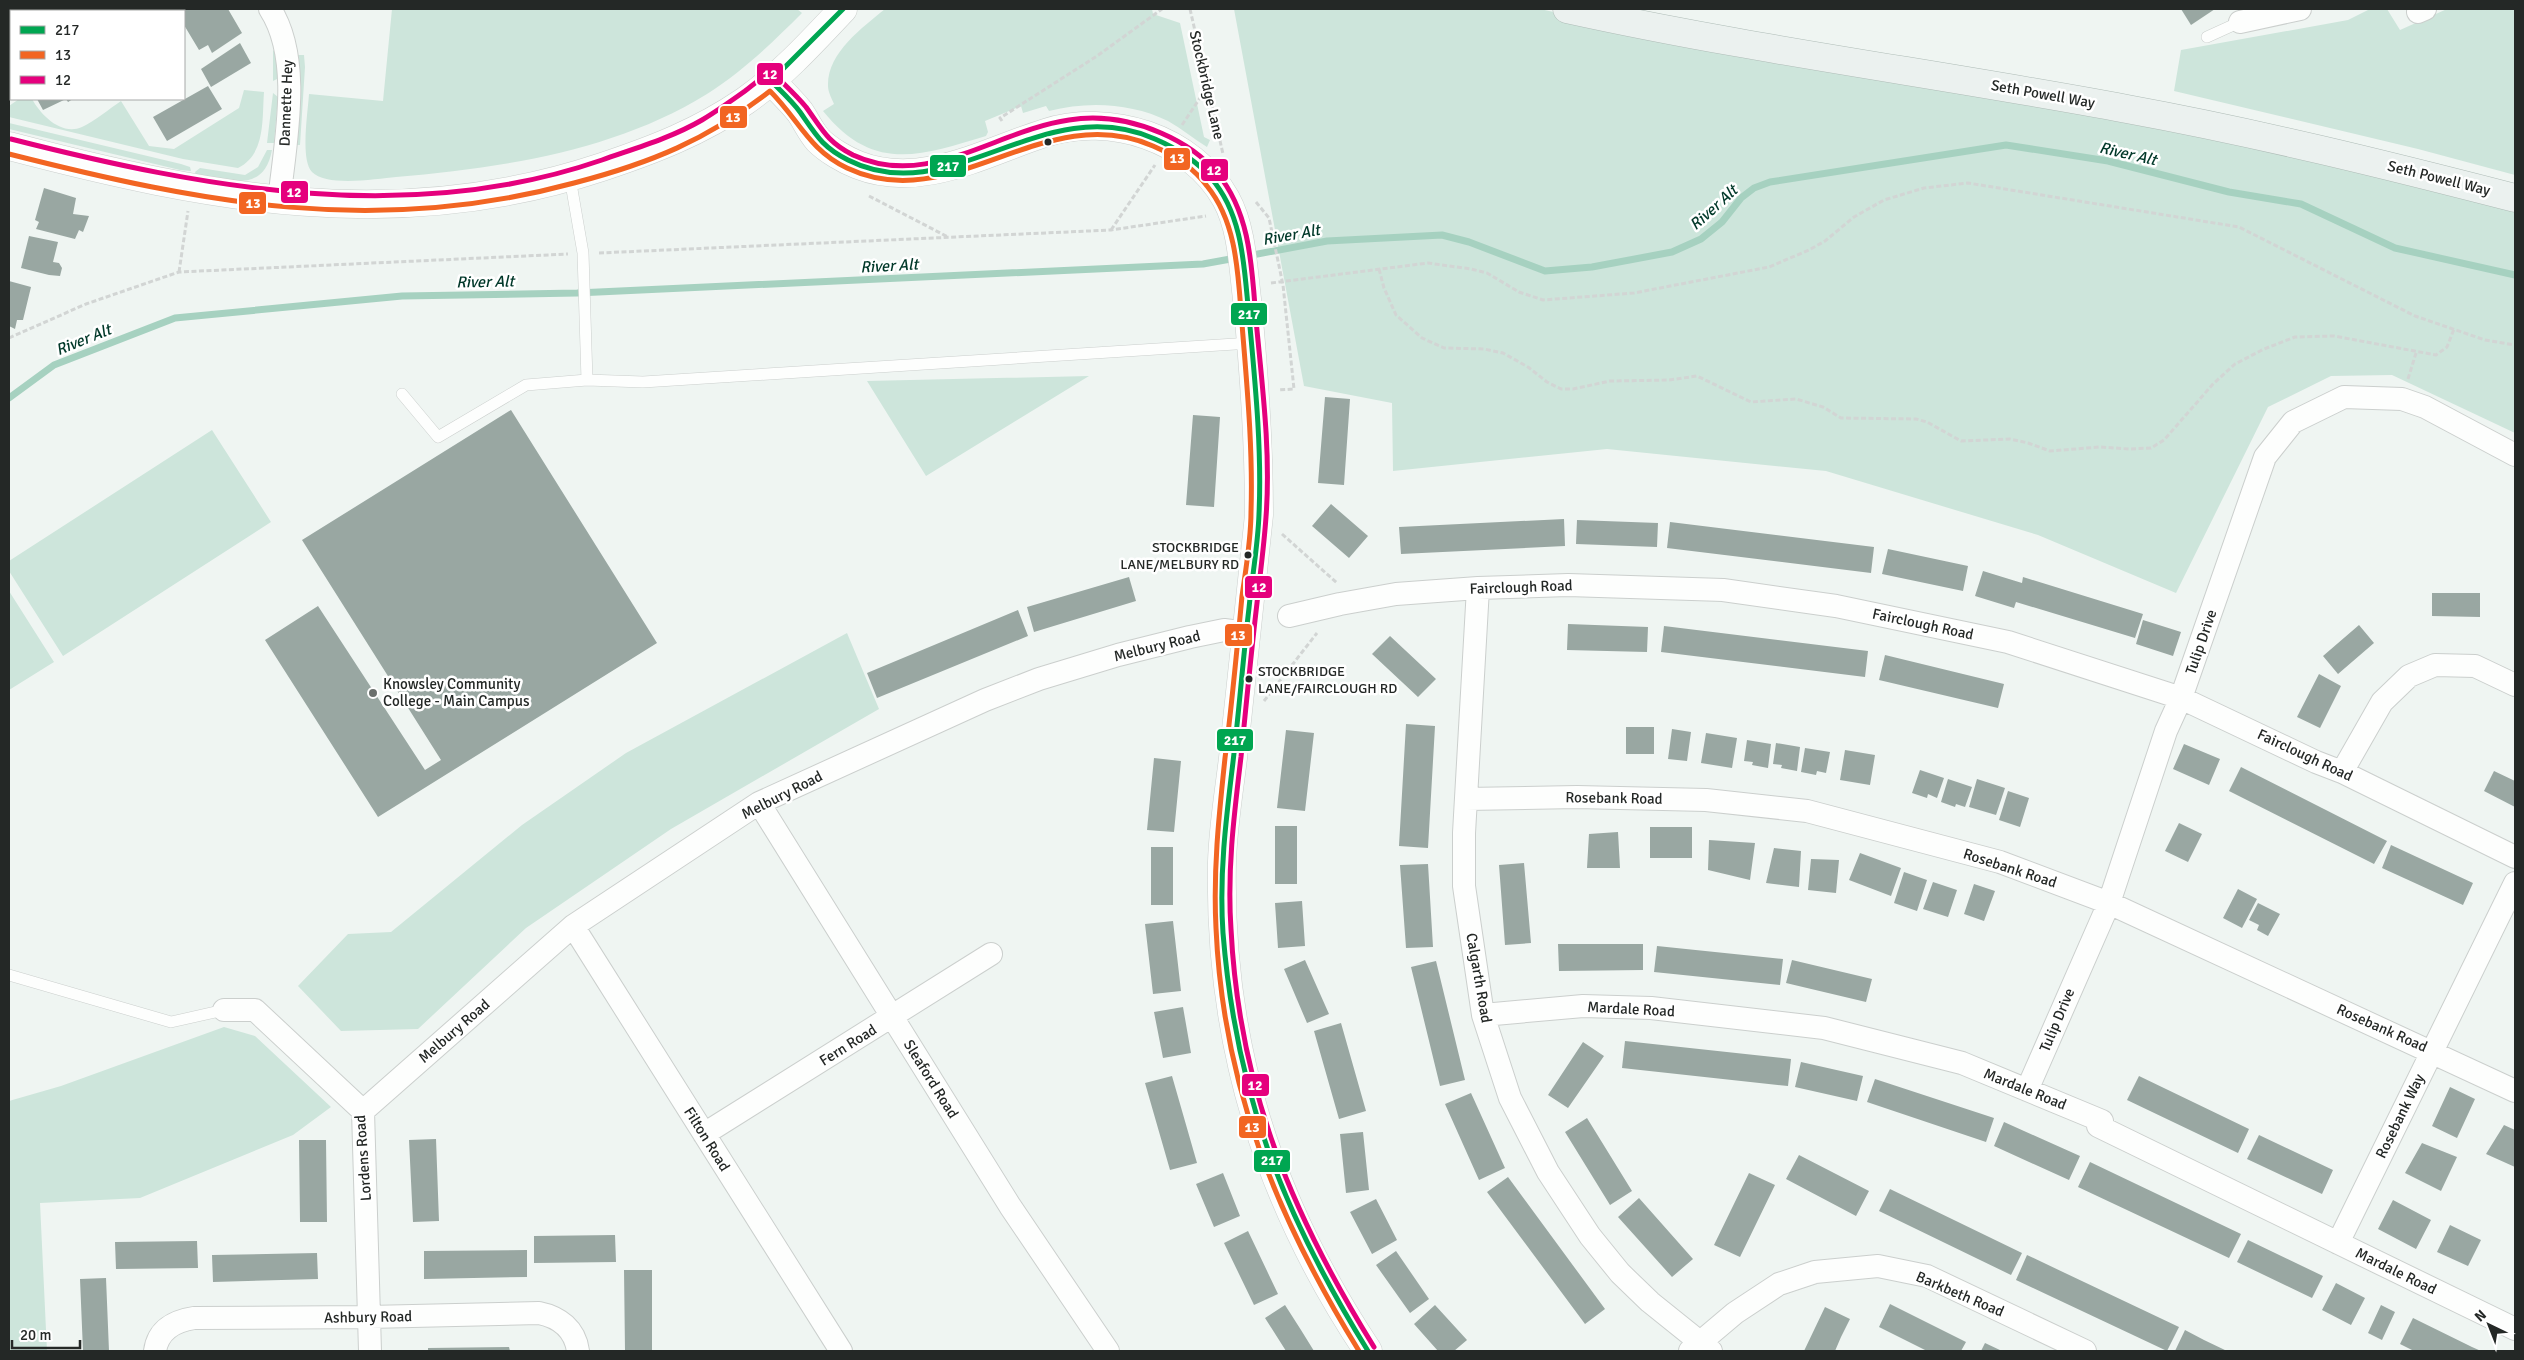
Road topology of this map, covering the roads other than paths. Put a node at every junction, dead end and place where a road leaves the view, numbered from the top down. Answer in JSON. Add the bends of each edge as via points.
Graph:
{"nodes":[{"id":1,"x":270,"y":9,"type":"edge"},
{"id":2,"x":843,"y":9,"type":"edge"},
{"id":3,"x":1568,"y":9,"type":"edge"},
{"id":4,"x":2290,"y":10,"type":"edge"},
{"id":5,"x":2240,"y":22,"type":"joint"},
{"id":6,"x":2207,"y":37,"type":"dead end"},
{"id":7,"x":771,"y":81,"type":"junction"},
{"id":8,"x":9,"y":146,"type":"edge"},
{"id":9,"x":570,"y":178,"type":"junction"},
{"id":10,"x":2515,"y":198,"type":"edge"},
{"id":11,"x":280,"y":201,"type":"junction"},
{"id":12,"x":1251,"y":343,"type":"junction"},
{"id":13,"x":587,"y":380,"type":"junction"},
{"id":14,"x":402,"y":394,"type":"dead end"},
{"id":15,"x":2515,"y":455,"type":"edge"},
{"id":16,"x":1478,"y":588,"type":"junction"},
{"id":17,"x":1289,"y":616,"type":"dead end"},
{"id":18,"x":1247,"y":632,"type":"junction"},
{"id":19,"x":2515,"y":685,"type":"edge"},
{"id":20,"x":2181,"y":698,"type":"junction"},
{"id":21,"x":2342,"y":772,"type":"junction"},
{"id":22,"x":1466,"y":798,"type":"junction"},
{"id":23,"x":759,"y":803,"type":"junction"},
{"id":24,"x":2515,"y":858,"type":"edge"},
{"id":25,"x":2515,"y":883,"type":"edge"},
{"id":26,"x":2109,"y":903,"type":"junction"},
{"id":27,"x":573,"y":926,"type":"junction"},
{"id":28,"x":991,"y":954,"type":"dead end"},
{"id":29,"x":9,"y":975,"type":"edge"},
{"id":30,"x":224,"y":1010,"type":"joint"},
{"id":31,"x":1483,"y":1015,"type":"junction"},
{"id":32,"x":892,"y":1017,"type":"junction"},
{"id":33,"x":2432,"y":1050,"type":"junction"},
{"id":34,"x":2027,"y":1090,"type":"junction"},
{"id":35,"x":2515,"y":1091,"type":"edge"},
{"id":36,"x":363,"y":1111,"type":"junction"},
{"id":37,"x":704,"y":1134,"type":"junction"},
{"id":38,"x":2338,"y":1242,"type":"junction"},
{"id":39,"x":369,"y":1317,"type":"junction"},
{"id":40,"x":2515,"y":1329,"type":"edge"},
{"id":41,"x":1700,"y":1349,"type":"edge"},
{"id":42,"x":155,"y":1351,"type":"edge"},
{"id":43,"x":370,"y":1351,"type":"edge"},
{"id":44,"x":578,"y":1351,"type":"edge"},
{"id":45,"x":840,"y":1351,"type":"edge"},
{"id":46,"x":1108,"y":1351,"type":"edge"},
{"id":47,"x":1368,"y":1351,"type":"edge"},
{"id":48,"x":2085,"y":1351,"type":"edge"}],
"edges":[{"from":1,"to":11,"type":"street","name":"Dannette Hey","via":[[283,33],[290,74]]},
{"from":2,"to":7,"type":"main road"},
{"from":3,"to":10,"type":"main road","name":"Seth Powell Way","via":[[1750,45],[2128,109],[2340,153]]},
{"from":4,"to":5,"type":"street"},
{"from":5,"to":6,"type":"lane"},
{"from":7,"to":9,"type":"main road","via":[[686,137]]},
{"from":7,"to":12,"type":"main road","via":[[800,112],[818,140],[856,165],[876,170],[915,174],[935,171],[1071,126],[1094,124],[1131,130],[1169,144],[1196,164],[1218,188],[1242,204],[1239,243]]},
{"from":8,"to":11,"type":"main road","via":[[127,175]]},
{"from":9,"to":11,"type":"main road","via":[[518,191],[433,204]]},
{"from":9,"to":13,"type":"lane","via":[[583,253]]},
{"from":12,"to":13,"type":"lane","via":[[642,382]]},
{"from":12,"to":18,"type":"main road","via":[[1259,460],[1259,514]]},
{"from":13,"to":14,"type":"lane","via":[[526,385],[438,437]]},
{"from":15,"to":20,"type":"street","name":"Tulip Drive","via":[[2425,407],[2402,399],[2344,397],[2293,422],[2265,457]]},
{"from":16,"to":17,"type":"street","name":"Fairclough Road","via":[[1396,594]]},
{"from":16,"to":20,"type":"street","name":"Fairclough Road","via":[[1568,585],[1723,590],[1836,606],[2008,642]]},
{"from":16,"to":22,"type":"street","name":"Calgarth Road"},
{"from":18,"to":23,"type":"street","name":"Melbury Road","via":[[1224,630],[1190,637],[1039,679],[985,700]]},
{"from":18,"to":47,"type":"main road","via":[[1222,860],[1223,931],[1233,1018],[1244,1078],[1281,1193],[1313,1262]]},
{"from":19,"to":21,"type":"street","via":[[2475,666],[2436,664],[2409,676],[2382,702]]},
{"from":20,"to":21,"type":"street","name":"Fairclough Road"},
{"from":20,"to":26,"type":"street","name":"Tulip Drive","via":[[2166,731]]},
{"from":21,"to":24,"type":"street","name":"Fairclough Road"},
{"from":22,"to":26,"type":"street","name":"Rosebank Road","via":[[1706,800],[1807,811],[2000,862]]},
{"from":22,"to":31,"type":"street","name":"Calgarth Road","via":[[1464,886]]},
{"from":23,"to":27,"type":"street","name":"Melbury Road"},
{"from":23,"to":32,"type":"street","name":"Sleaford Road"},
{"from":25,"to":33,"type":"street","name":"Rosebank Way"},
{"from":26,"to":33,"type":"street","name":"Rosebank Road"},
{"from":26,"to":34,"type":"street","name":"Tulip Drive"},
{"from":27,"to":36,"type":"street","name":"Melbury Road"},
{"from":27,"to":37,"type":"street","name":"Filton Road"},
{"from":28,"to":32,"type":"street","name":"Fern Road"},
{"from":29,"to":30,"type":"lane","via":[[171,1022]]},
{"from":30,"to":36,"type":"street","name":"Lordens Road","via":[[255,1010]]},
{"from":31,"to":34,"type":"street","name":"Mardale Road","via":[[1583,1006],[1651,1008],[1824,1028],[1962,1063]]},
{"from":31,"to":41,"type":"street","name":"Calgarth Road","via":[[1510,1098],[1548,1172],[1590,1236],[1620,1272]]},
{"from":32,"to":37,"type":"street","name":"Fern Road"},
{"from":32,"to":46,"type":"street","name":"Sleaford Road","via":[[1010,1206]]},
{"from":33,"to":35,"type":"street","name":"Rosebank Road"},
{"from":33,"to":38,"type":"street","name":"Rosebank Way"},
{"from":34,"to":38,"type":"street","name":"Mardale Road","via":[[2102,1121],[2098,1126]]},
{"from":36,"to":39,"type":"street","name":"Lordens Road"},
{"from":37,"to":45,"type":"street","name":"Filton Road"},
{"from":38,"to":40,"type":"street","name":"Mardale Road"},
{"from":39,"to":42,"type":"street","name":"Ashbury Road","via":[[185,1319],[164,1331]]},
{"from":39,"to":43,"type":"street","name":"Lordens Road"},
{"from":39,"to":44,"type":"street","name":"Ashbury Road","via":[[539,1313],[565,1324],[574,1336]]},
{"from":41,"to":48,"type":"street","name":"Barkbeth Road","via":[[1735,1313],[1779,1284],[1815,1272],[1878,1266],[1927,1276]]}]}
